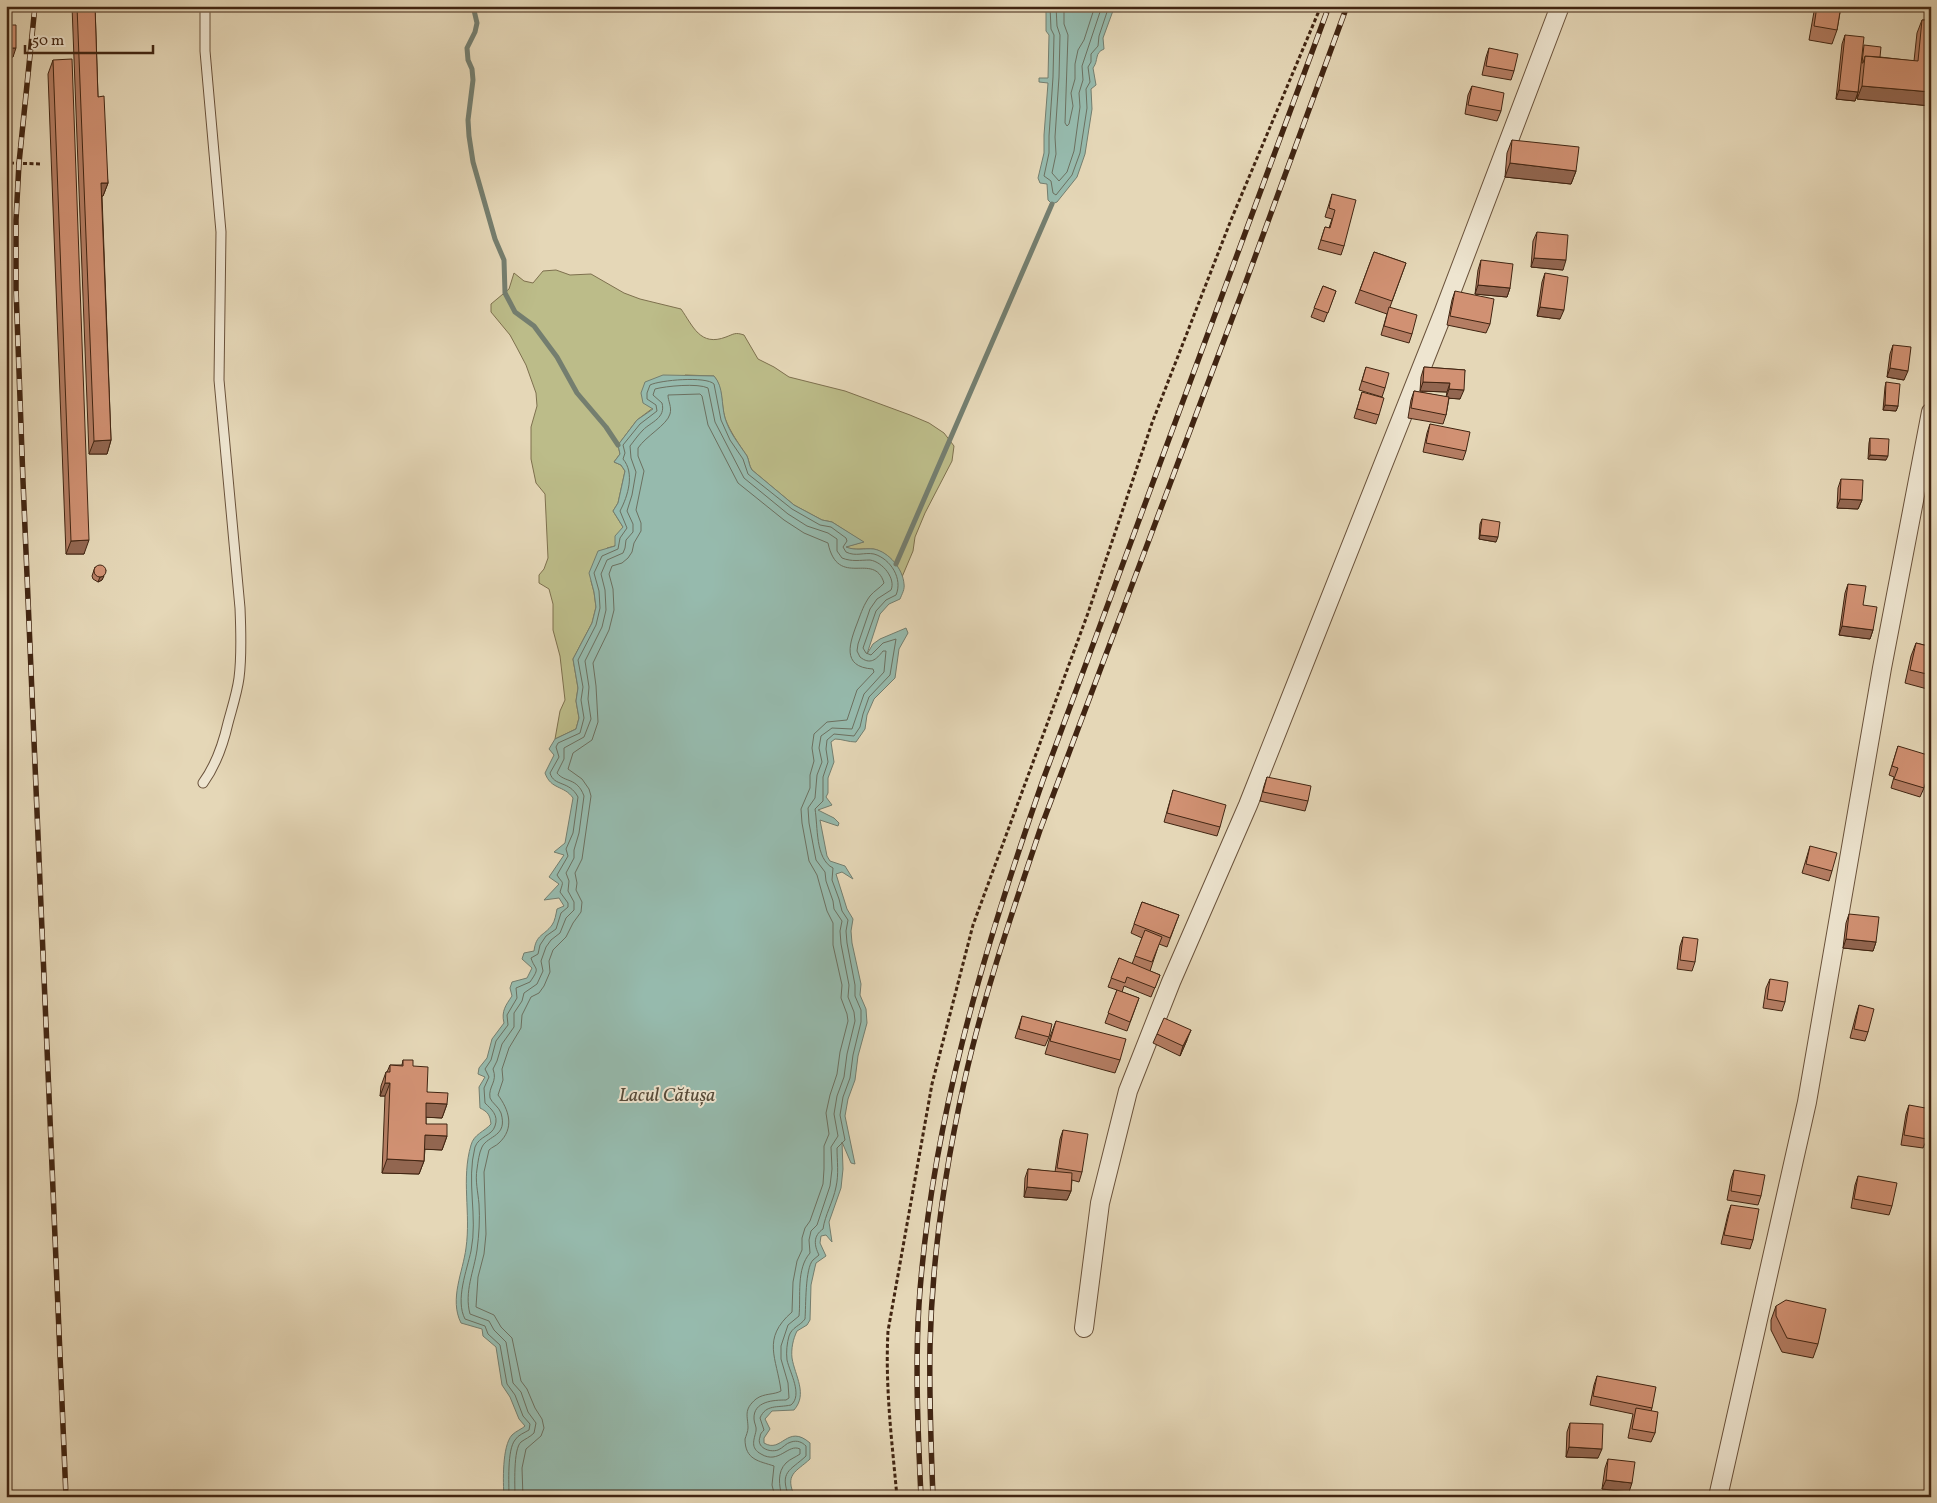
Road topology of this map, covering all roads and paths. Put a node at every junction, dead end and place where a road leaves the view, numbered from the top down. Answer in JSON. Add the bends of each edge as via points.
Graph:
{"nodes":[{"id":1,"x":205,"y":6,"type":"edge"},
{"id":2,"x":1321,"y":6,"type":"edge"},
{"id":3,"x":1560,"y":6,"type":"edge"},
{"id":4,"x":10,"y":163,"type":"dead end"},
{"id":5,"x":42,"y":164,"type":"dead end"},
{"id":6,"x":1931,"y":412,"type":"edge"},
{"id":7,"x":203,"y":783,"type":"dead end"},
{"id":8,"x":1084,"y":1328,"type":"dead end"},
{"id":9,"x":897,"y":1497,"type":"edge"},
{"id":10,"x":1718,"y":1497,"type":"edge"}],
"edges":[{"from":1,"to":7,"type":"lane","via":[[205,51],[221,232],[222,299],[218,352],[241,636],[238,679],[223,744]]},
{"from":2,"to":9,"type":"path","via":[[1235,211],[1152,423],[1088,613],[973,925],[932,1084],[888,1332],[888,1398]]},
{"from":3,"to":8,"type":"street","via":[[1248,806],[1171,982],[1128,1091],[1100,1203]]},
{"from":4,"to":5,"type":"path"},
{"from":6,"to":10,"type":"street","via":[[1882,668],[1807,1102]]}]}
